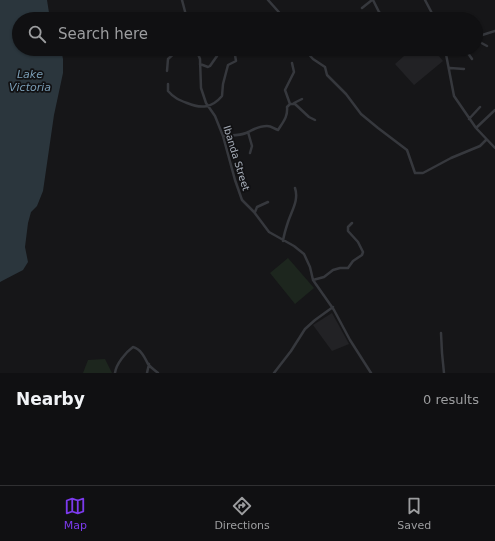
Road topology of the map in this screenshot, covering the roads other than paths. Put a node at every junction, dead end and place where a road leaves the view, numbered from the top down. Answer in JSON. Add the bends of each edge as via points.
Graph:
{"nodes":[{"id":1,"x":182,"y":0,"type":"edge"},
{"id":2,"x":268,"y":0,"type":"edge"},
{"id":3,"x":373,"y":0,"type":"edge"},
{"id":4,"x":426,"y":0,"type":"edge"},
{"id":5,"x":362,"y":8,"type":"dead end"},
{"id":6,"x":185,"y":12,"type":"edge"},
{"id":7,"x":279,"y":12,"type":"edge"},
{"id":8,"x":378,"y":12,"type":"edge"},
{"id":9,"x":432,"y":12,"type":"edge"},
{"id":10,"x":495,"y":31,"type":"edge"},
{"id":11,"x":483,"y":35,"type":"edge"},
{"id":12,"x":483,"y":43,"type":"edge"},
{"id":13,"x":487,"y":46,"type":"dead end"},
{"id":14,"x":171,"y":56,"type":"edge"},
{"id":15,"x":198,"y":56,"type":"edge"},
{"id":16,"x":217,"y":56,"type":"edge"},
{"id":17,"x":235,"y":56,"type":"edge"},
{"id":18,"x":310,"y":56,"type":"edge"},
{"id":19,"x":447,"y":56,"type":"edge"},
{"id":20,"x":470,"y":56,"type":"edge"},
{"id":21,"x":472,"y":59,"type":"dead end"},
{"id":22,"x":200,"y":64,"type":"junction"},
{"id":23,"x":292,"y":64,"type":"dead end"},
{"id":24,"x":450,"y":68,"type":"junction"},
{"id":25,"x":464,"y":70,"type":"dead end"},
{"id":26,"x":167,"y":71,"type":"dead end"},
{"id":27,"x":168,"y":84,"type":"dead end"},
{"id":28,"x":302,"y":99,"type":"dead end"},
{"id":29,"x":290,"y":104,"type":"junction"},
{"id":30,"x":294,"y":104,"type":"junction"},
{"id":31,"x":208,"y":106,"type":"junction"},
{"id":32,"x":480,"y":107,"type":"dead end"},
{"id":33,"x":495,"y":110,"type":"edge"},
{"id":34,"x":469,"y":119,"type":"junction"},
{"id":35,"x":314,"y":120,"type":"dead end"},
{"id":36,"x":476,"y":128,"type":"junction"},
{"id":37,"x":248,"y":132,"type":"junction"},
{"id":38,"x":242,"y":134,"type":"junction"},
{"id":39,"x":223,"y":136,"type":"junction"},
{"id":40,"x":249,"y":136,"type":"junction"},
{"id":41,"x":486,"y":140,"type":"junction"},
{"id":42,"x":495,"y":148,"type":"edge"},
{"id":43,"x":250,"y":153,"type":"dead end"},
{"id":44,"x":295,"y":188,"type":"dead end"},
{"id":45,"x":268,"y":202,"type":"dead end"},
{"id":46,"x":254,"y":213,"type":"junction"},
{"id":47,"x":352,"y":223,"type":"dead end"},
{"id":48,"x":283,"y":240,"type":"junction"},
{"id":49,"x":313,"y":280,"type":"junction"},
{"id":50,"x":333,"y":307,"type":"junction"},
{"id":51,"x":441,"y":333,"type":"dead end"},
{"id":52,"x":148,"y":364,"type":"junction"},
{"id":53,"x":115,"y":373,"type":"edge"},
{"id":54,"x":147,"y":373,"type":"edge"},
{"id":55,"x":158,"y":373,"type":"edge"},
{"id":56,"x":274,"y":373,"type":"edge"},
{"id":57,"x":371,"y":373,"type":"edge"},
{"id":58,"x":444,"y":373,"type":"edge"}],
"edges":[{"from":1,"to":6,"type":"street"},
{"from":2,"to":7,"type":"street"},
{"from":3,"to":5,"type":"street"},
{"from":3,"to":8,"type":"street"},
{"from":4,"to":9,"type":"street"},
{"from":10,"to":11,"type":"street"},
{"from":12,"to":13,"type":"street"},
{"from":14,"to":26,"type":"street","via":[[168,59]]},
{"from":15,"to":22,"type":"street","name":"Ibanda Street"},
{"from":16,"to":22,"type":"street","via":[[208,67]]},
{"from":17,"to":31,"type":"street","via":[[236,61],[228,65],[222,96]]},
{"from":18,"to":41,"type":"street","via":[[324,67],[361,114],[407,150],[415,173],[423,173],[480,146]]},
{"from":19,"to":24,"type":"street"},
{"from":20,"to":21,"type":"street"},
{"from":22,"to":31,"type":"street","name":"Ibanda Street","via":[[201,88]]},
{"from":23,"to":29,"type":"street","via":[[294,72],[285,90]]},
{"from":24,"to":25,"type":"street"},
{"from":24,"to":34,"type":"street","via":[[454,96]]},
{"from":27,"to":31,"type":"street","via":[[168,91],[177,99],[196,106]]},
{"from":28,"to":30,"type":"street"},
{"from":29,"to":30,"type":"street"},
{"from":29,"to":37,"type":"street","via":[[287,107],[286,118],[278,130],[267,126],[256,127]]},
{"from":30,"to":35,"type":"street"},
{"from":31,"to":39,"type":"street","name":"Ibanda Street"},
{"from":32,"to":34,"type":"street"},
{"from":33,"to":36,"type":"street"},
{"from":34,"to":36,"type":"street"},
{"from":36,"to":41,"type":"street"},
{"from":37,"to":38,"type":"street"},
{"from":37,"to":40,"type":"street"},
{"from":38,"to":39,"type":"street"},
{"from":38,"to":40,"type":"street"},
{"from":39,"to":46,"type":"street","name":"Ibanda Street","via":[[242,200]]},
{"from":40,"to":43,"type":"street","via":[[252,146]]},
{"from":41,"to":42,"type":"street"},
{"from":44,"to":48,"type":"street","via":[[296,204]]},
{"from":45,"to":46,"type":"street","via":[[257,207]]},
{"from":46,"to":48,"type":"street","name":"Ibanda Street","via":[[269,232]]},
{"from":47,"to":49,"type":"street","via":[[348,231],[358,242],[362,255],[348,268],[333,270],[324,277]]},
{"from":48,"to":49,"type":"street","name":"Ibanda Street","via":[[304,254]]},
{"from":49,"to":50,"type":"street","name":"Ibanda Street"},
{"from":50,"to":56,"type":"street","via":[[305,329]]},
{"from":50,"to":57,"type":"street","name":"Ibanda Street"},
{"from":51,"to":58,"type":"street"},
{"from":52,"to":53,"type":"street","via":[[136,347],[132,348],[126,353]]},
{"from":52,"to":54,"type":"street"},
{"from":52,"to":55,"type":"street"}]}
